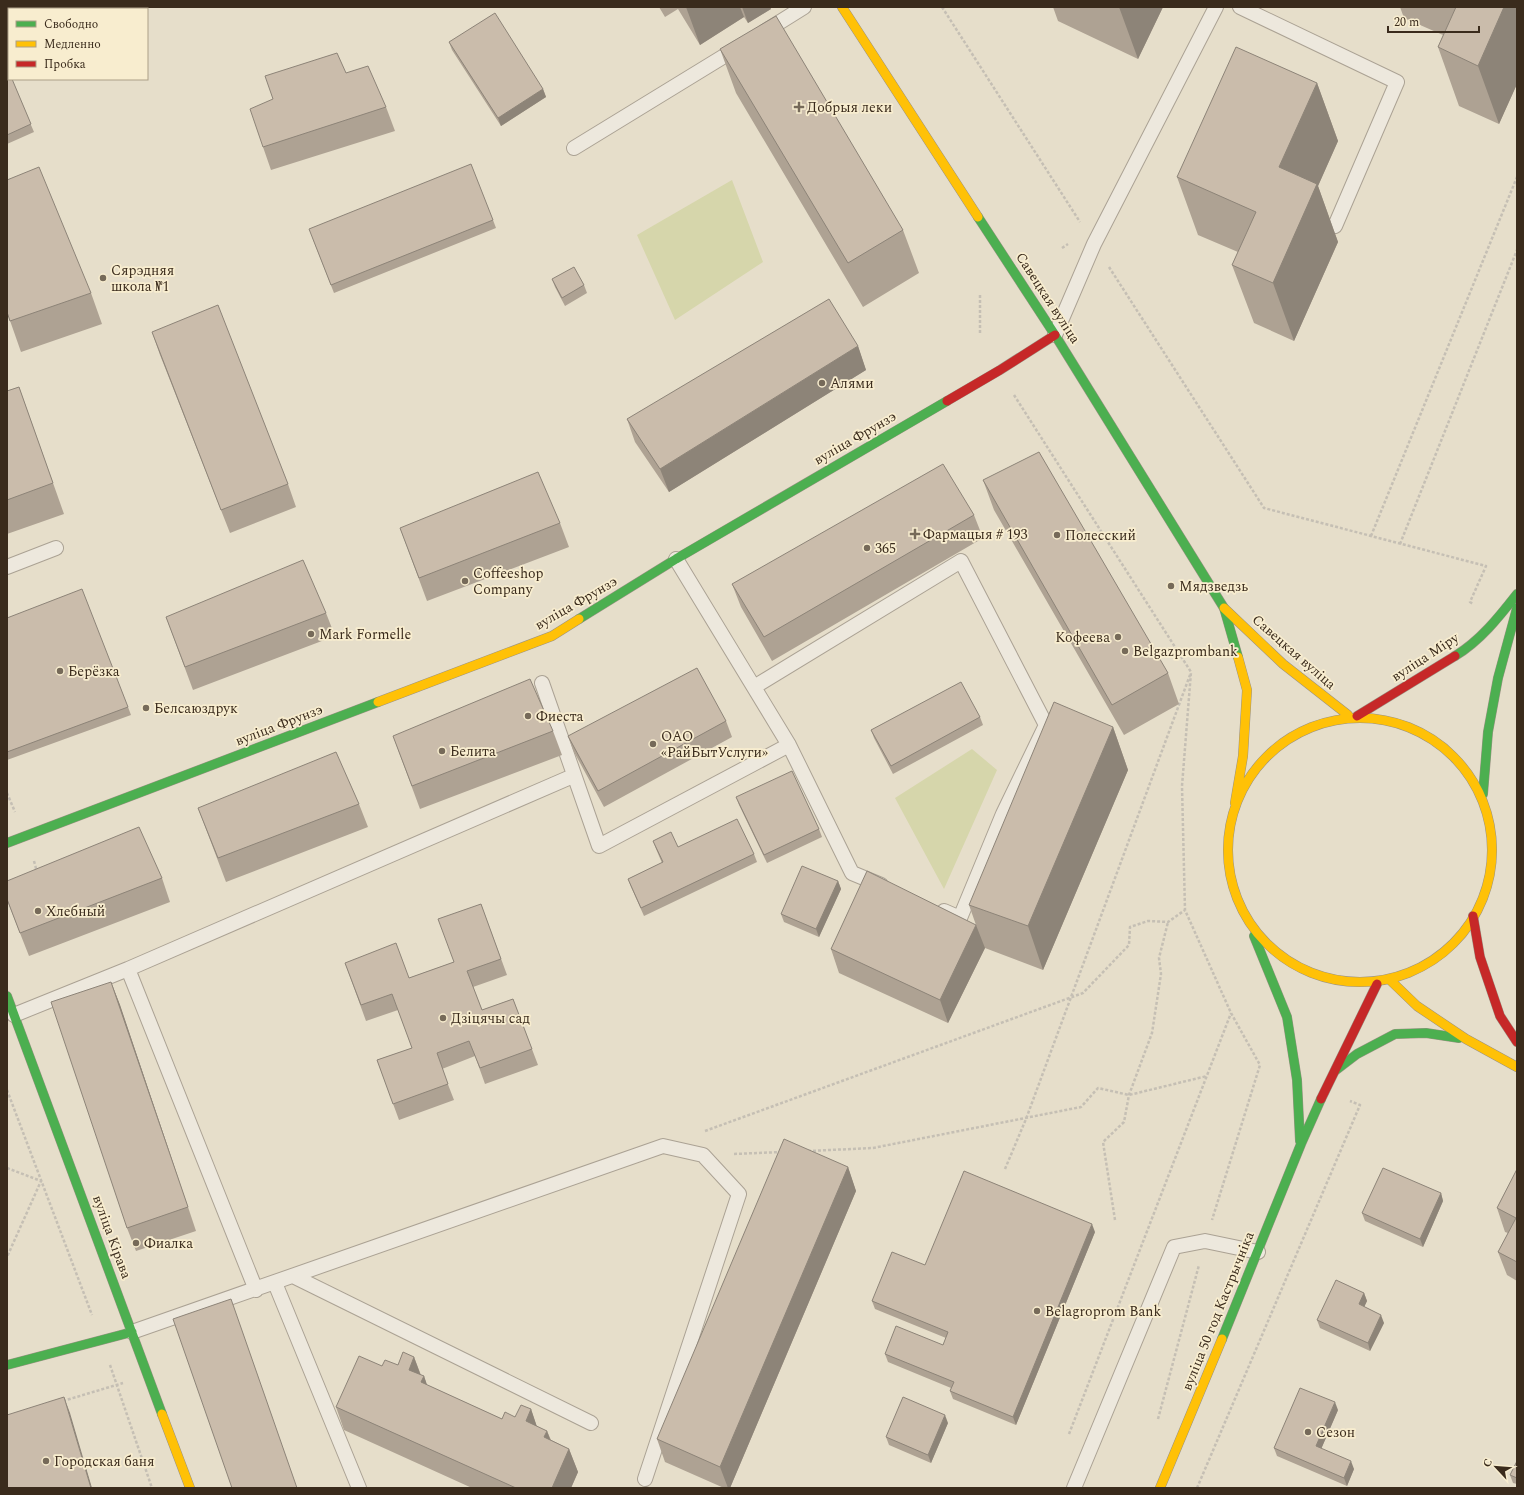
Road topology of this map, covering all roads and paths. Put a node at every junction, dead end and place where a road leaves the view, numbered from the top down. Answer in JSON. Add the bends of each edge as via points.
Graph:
{"nodes":[{"id":1,"x":804,"y":7,"type":"edge"},
{"id":2,"x":842,"y":7,"type":"edge"},
{"id":3,"x":942,"y":7,"type":"edge"},
{"id":4,"x":1216,"y":7,"type":"edge"},
{"id":5,"x":1240,"y":7,"type":"edge"},
{"id":6,"x":574,"y":148,"type":"dead end"},
{"id":7,"x":1517,"y":177,"type":"edge"},
{"id":8,"x":1335,"y":226,"type":"dead end"},
{"id":9,"x":1094,"y":244,"type":"junction"},
{"id":10,"x":1517,"y":250,"type":"edge"},
{"id":11,"x":980,"y":295,"type":"dead end"},
{"id":12,"x":980,"y":335,"type":"dead end"},
{"id":13,"x":1055,"y":335,"type":"junction"},
{"id":14,"x":1014,"y":395,"type":"dead end"},
{"id":15,"x":1371,"y":536,"type":"junction"},
{"id":16,"x":1400,"y":544,"type":"junction"},
{"id":17,"x":56,"y":548,"type":"dead end"},
{"id":18,"x":676,"y":559,"type":"junction"},
{"id":19,"x":1486,"y":566,"type":"dead end"},
{"id":20,"x":7,"y":567,"type":"edge"},
{"id":21,"x":1517,"y":594,"type":"edge"},
{"id":22,"x":1224,"y":608,"type":"junction"},
{"id":23,"x":1517,"y":608,"type":"edge"},
{"id":24,"x":1191,"y":672,"type":"junction"},
{"id":25,"x":542,"y":683,"type":"dead end"},
{"id":26,"x":754,"y":687,"type":"junction"},
{"id":27,"x":1352,"y":716,"type":"junction"},
{"id":28,"x":789,"y":745,"type":"junction"},
{"id":29,"x":573,"y":776,"type":"junction"},
{"id":30,"x":1483,"y":794,"type":"junction"},
{"id":31,"x":1235,"y":803,"type":"junction"},
{"id":32,"x":7,"y":843,"type":"edge"},
{"id":33,"x":895,"y":891,"type":"edge"},
{"id":34,"x":931,"y":906,"type":"edge"},
{"id":35,"x":1185,"y":910,"type":"junction"},
{"id":36,"x":1473,"y":916,"type":"junction"},
{"id":37,"x":1168,"y":922,"type":"junction"},
{"id":38,"x":1250,"y":925,"type":"junction"},
{"id":39,"x":128,"y":969,"type":"junction"},
{"id":40,"x":1390,"y":980,"type":"junction"},
{"id":41,"x":1377,"y":984,"type":"junction"},
{"id":42,"x":7,"y":996,"type":"edge"},
{"id":43,"x":1070,"y":998,"type":"junction"},
{"id":44,"x":1231,"y":1013,"type":"junction"},
{"id":45,"x":14,"y":1015,"type":"junction"},
{"id":46,"x":1466,"y":1040,"type":"junction"},
{"id":47,"x":1517,"y":1042,"type":"edge"},
{"id":48,"x":1517,"y":1066,"type":"edge"},
{"id":49,"x":1332,"y":1074,"type":"junction"},
{"id":50,"x":1207,"y":1076,"type":"junction"},
{"id":51,"x":7,"y":1090,"type":"edge"},
{"id":52,"x":1129,"y":1095,"type":"junction"},
{"id":53,"x":1360,"y":1105,"type":"dead end"},
{"id":54,"x":1026,"y":1119,"type":"junction"},
{"id":55,"x":700,"y":1132,"type":"dead end"},
{"id":56,"x":1301,"y":1144,"type":"junction"},
{"id":57,"x":803,"y":1151,"type":"edge"},
{"id":58,"x":788,"y":1152,"type":"edge"},
{"id":59,"x":703,"y":1155,"type":"junction"},
{"id":60,"x":7,"y":1168,"type":"edge"},
{"id":61,"x":1005,"y":1169,"type":"dead end"},
{"id":62,"x":41,"y":1181,"type":"junction"},
{"id":63,"x":1115,"y":1220,"type":"dead end"},
{"id":64,"x":1205,"y":1241,"type":"junction"},
{"id":65,"x":1258,"y":1252,"type":"junction"},
{"id":66,"x":7,"y":1257,"type":"edge"},
{"id":67,"x":293,"y":1276,"type":"junction"},
{"id":68,"x":275,"y":1283,"type":"junction"},
{"id":69,"x":256,"y":1290,"type":"junction"},
{"id":70,"x":132,"y":1332,"type":"junction"},
{"id":71,"x":101,"y":1340,"type":"junction"},
{"id":72,"x":7,"y":1365,"type":"edge"},
{"id":73,"x":148,"y":1374,"type":"junction"},
{"id":74,"x":117,"y":1385,"type":"junction"},
{"id":75,"x":58,"y":1402,"type":"edge"},
{"id":76,"x":1157,"y":1421,"type":"dead end"},
{"id":77,"x":591,"y":1423,"type":"dead end"},
{"id":78,"x":1068,"y":1436,"type":"dead end"},
{"id":79,"x":645,"y":1479,"type":"dead end"},
{"id":80,"x":152,"y":1488,"type":"edge"},
{"id":81,"x":190,"y":1488,"type":"edge"},
{"id":82,"x":359,"y":1488,"type":"edge"},
{"id":83,"x":1074,"y":1488,"type":"edge"},
{"id":84,"x":1160,"y":1488,"type":"edge"},
{"id":85,"x":1197,"y":1488,"type":"edge"}],
"edges":[{"from":1,"to":6,"type":"lane"},
{"from":2,"to":13,"type":"main road","name":"Савецкая вуліца"},
{"from":3,"to":9,"type":"path"},
{"from":4,"to":9,"type":"lane"},
{"from":5,"to":8,"type":"lane","via":[[1397,82]]},
{"from":7,"to":15,"type":"path"},
{"from":9,"to":13,"type":"lane"},
{"from":9,"to":15,"type":"path","via":[[1264,508]]},
{"from":10,"to":16,"type":"path"},
{"from":11,"to":12,"type":"path"},
{"from":13,"to":18,"type":"main road","name":"вуліца Фрунзэ","via":[[1000,370]]},
{"from":13,"to":22,"type":"main road","name":"Савецкая вуліца"},
{"from":14,"to":24,"type":"path"},
{"from":15,"to":16,"type":"path"},
{"from":16,"to":19,"type":"path"},
{"from":17,"to":20,"type":"lane"},
{"from":18,"to":26,"type":"lane"},
{"from":18,"to":32,"type":"main road","name":"вуліца Фрунзэ","via":[[552,636]]},
{"from":21,"to":27,"type":"main road","name":"вуліца Міру","via":[[1501,615],[1467,649]]},
{"from":22,"to":27,"type":"main road","name":"Савецкая вуліца","via":[[1283,664]]},
{"from":22,"to":31,"type":"main road","name":"Савецкая вуліца","via":[[1247,690],[1243,756]]},
{"from":23,"to":30,"type":"main road","via":[[1498,678],[1490,724]]},
{"from":24,"to":35,"type":"path","via":[[1182,786]]},
{"from":24,"to":43,"type":"path"},
{"from":25,"to":29,"type":"lane"},
{"from":26,"to":28,"type":"lane"},
{"from":26,"to":34,"type":"lane","via":[[961,561],[1046,725],[1003,814],[960,918]]},
{"from":27,"to":30,"type":"main road","via":[[1396,722],[1428,736],[1454,756]]},
{"from":27,"to":31,"type":"main road","via":[[1327,721],[1299,733],[1271,751]]},
{"from":28,"to":29,"type":"lane","via":[[599,846]]},
{"from":28,"to":33,"type":"lane","via":[[852,873]]},
{"from":29,"to":39,"type":"lane"},
{"from":30,"to":36,"type":"main road","via":[[1490,820],[1492,867],[1487,888]]},
{"from":31,"to":38,"type":"main road","name":"Савецкая вуліца","via":[[1228,833],[1228,866],[1236,901]]},
{"from":35,"to":37,"type":"path"},
{"from":35,"to":44,"type":"path"},
{"from":36,"to":40,"type":"main road","via":[[1432,961]]},
{"from":36,"to":47,"type":"main road","via":[[1480,957],[1500,1016]]},
{"from":37,"to":43,"type":"path","via":[[1148,921],[1130,927],[1129,945],[1083,993]]},
{"from":37,"to":52,"type":"path","via":[[1159,958],[1161,974],[1152,1033]]},
{"from":38,"to":41,"type":"main road","via":[[1275,952],[1297,967],[1356,985]]},
{"from":38,"to":56,"type":"main road","name":"вуліца 50 год Кастрычніка","via":[[1287,1017],[1297,1080]]},
{"from":39,"to":45,"type":"lane"},
{"from":39,"to":69,"type":"lane"},
{"from":40,"to":41,"type":"main road"},
{"from":40,"to":46,"type":"main road","via":[[1417,1006]]},
{"from":41,"to":49,"type":"main road","name":"вуліца 50 год Кастрычніка"},
{"from":42,"to":45,"type":"main road","name":"вуліца Кірава"},
{"from":43,"to":54,"type":"path"},
{"from":43,"to":55,"type":"path"},
{"from":44,"to":50,"type":"path"},
{"from":44,"to":64,"type":"path","via":[[1260,1065]]},
{"from":45,"to":70,"type":"main road","name":"вуліца Кірава"},
{"from":46,"to":48,"type":"main road"},
{"from":46,"to":49,"type":"main road","via":[[1426,1033],[1395,1034],[1357,1054]]},
{"from":49,"to":56,"type":"main road","name":"вуліца 50 год Кастрычніка"},
{"from":50,"to":52,"type":"path"},
{"from":50,"to":78,"type":"path"},
{"from":51,"to":62,"type":"path"},
{"from":52,"to":54,"type":"path","via":[[1098,1088],[1081,1107]]},
{"from":52,"to":63,"type":"path","via":[[1124,1122],[1103,1142]]},
{"from":53,"to":85,"type":"path"},
{"from":54,"to":57,"type":"path","via":[[873,1148]]},
{"from":54,"to":61,"type":"path"},
{"from":56,"to":65,"type":"main road","name":"вуліца 50 год Кастрычніка"},
{"from":58,"to":59,"type":"path"},
{"from":59,"to":67,"type":"lane","via":[[663,1146]]},
{"from":59,"to":79,"type":"lane","via":[[739,1194]]},
{"from":60,"to":62,"type":"path"},
{"from":62,"to":66,"type":"path"},
{"from":62,"to":71,"type":"path"},
{"from":64,"to":65,"type":"lane"},
{"from":64,"to":76,"type":"path"},
{"from":64,"to":83,"type":"lane","via":[[1174,1247]]},
{"from":65,"to":84,"type":"main road","name":"вуліца 50 год Кастрычніка"},
{"from":67,"to":68,"type":"lane"},
{"from":67,"to":77,"type":"lane"},
{"from":68,"to":69,"type":"lane"},
{"from":68,"to":82,"type":"lane"},
{"from":69,"to":70,"type":"lane"},
{"from":70,"to":71,"type":"main road"},
{"from":70,"to":73,"type":"main road","name":"вуліца Кірава"},
{"from":71,"to":72,"type":"main road"},
{"from":71,"to":74,"type":"path"},
{"from":73,"to":74,"type":"path"},
{"from":73,"to":81,"type":"main road","name":"вуліца Кірава"},
{"from":74,"to":75,"type":"path"},
{"from":74,"to":80,"type":"path"}]}
